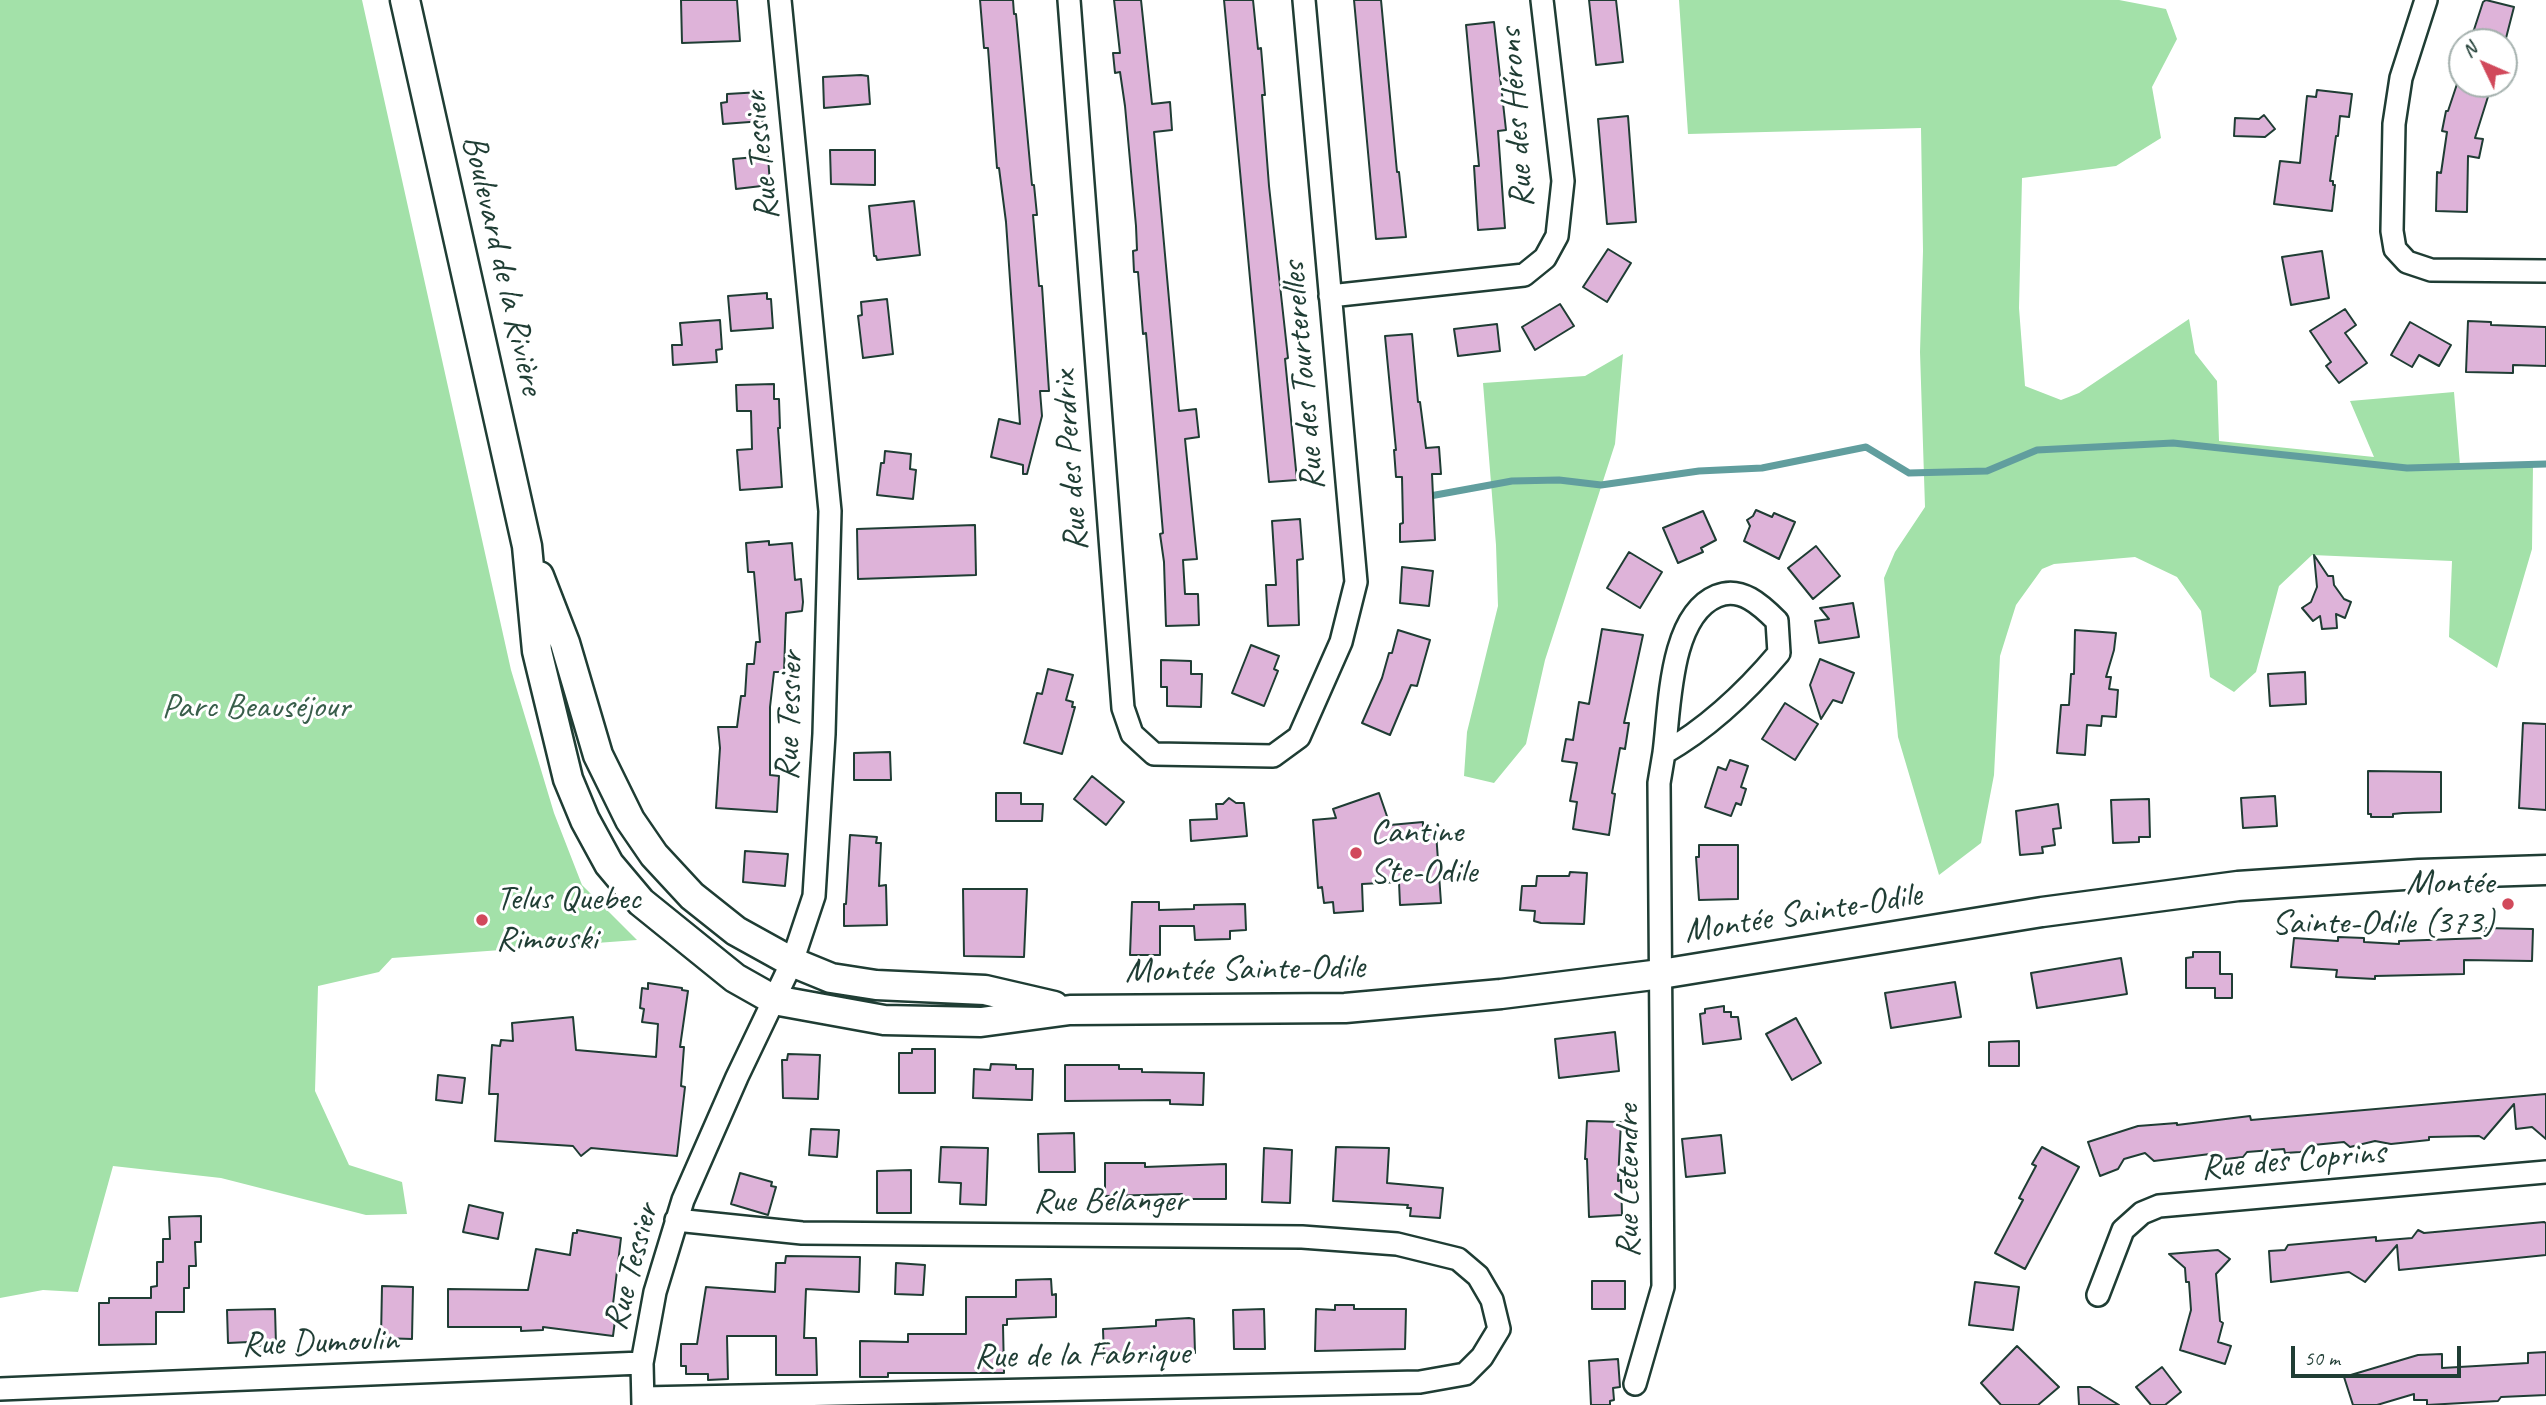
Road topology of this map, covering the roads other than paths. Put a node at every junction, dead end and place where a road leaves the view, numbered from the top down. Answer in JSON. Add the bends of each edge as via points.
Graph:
{"nodes":[{"id":1,"x":405,"y":0,"type":"edge"},
{"id":2,"x":780,"y":0,"type":"edge"},
{"id":3,"x":1069,"y":0,"type":"edge"},
{"id":4,"x":1304,"y":0,"type":"edge"},
{"id":5,"x":1542,"y":0,"type":"edge"},
{"id":6,"x":2426,"y":0,"type":"edge"},
{"id":7,"x":2546,"y":271,"type":"edge"},
{"id":8,"x":1330,"y":296,"type":"junction"},
{"id":9,"x":527,"y":546,"type":"junction"},
{"id":10,"x":1299,"y":737,"type":"joint"},
{"id":11,"x":1664,"y":752,"type":"junction"},
{"id":12,"x":2546,"y":870,"type":"edge"},
{"id":13,"x":792,"y":962,"type":"junction"},
{"id":14,"x":1661,"y":974,"type":"junction"},
{"id":15,"x":774,"y":1000,"type":"junction"},
{"id":16,"x":1070,"y":1010,"type":"junction"},
{"id":17,"x":2546,"y":1172,"type":"edge"},
{"id":18,"x":676,"y":1220,"type":"junction"},
{"id":19,"x":2098,"y":1295,"type":"dead end"},
{"id":20,"x":1499,"y":1329,"type":"joint"},
{"id":21,"x":642,"y":1363,"type":"junction"},
{"id":22,"x":1635,"y":1384,"type":"dead end"},
{"id":23,"x":0,"y":1388,"type":"edge"},
{"id":24,"x":643,"y":1402,"type":"edge"}],
"edges":[{"from":1,"to":9,"type":"main road","name":"Boulevard de la Rivière"},
{"from":2,"to":13,"type":"street","name":"Rue Tessier","via":[[830,510],[814,896]]},
{"from":3,"to":10,"type":"street","name":"Rue des Perdrix","via":[[1123,708],[1132,734],[1154,754],[1273,756]]},
{"from":4,"to":8,"type":"street","name":"Rue des Tourterelles"},
{"from":5,"to":8,"type":"street","name":"Rue des Hérons","via":[[1563,181],[1556,236],[1545,258],[1524,275]]},
{"from":6,"to":7,"type":"street","via":[[2401,78],[2394,124],[2395,249],[2407,262],[2431,270]]},
{"from":8,"to":10,"type":"street","name":"Rue des Tourterelles","via":[[1356,582],[1340,642]]},
{"from":9,"to":13,"type":"main road","name":"Boulevard de la Rivière","via":[[565,643],[598,755],[630,820],[654,855],[692,896],[736,930]]},
{"from":9,"to":15,"type":"main road","name":"Boulevard de la Rivière","via":[[537,652],[568,779],[608,864],[641,902],[735,978]]},
{"from":11,"to":11,"type":"street","name":"Rue Letendre","via":[[1688,739],[1755,681],[1779,653],[1777,621],[1760,604],[1726,592],[1707,600],[1686,626],[1670,688]]},
{"from":11,"to":14,"type":"street","name":"Rue Letendre","via":[[1659,783]]},
{"from":12,"to":14,"type":"main road","name":"Montée Sainte-Odile","via":[[2238,886],[2042,912]]},
{"from":13,"to":15,"type":"street","name":"Rue Tessier"},
{"from":13,"to":16,"type":"main road","name":"Montée Sainte-Odile","via":[[831,978],[985,990]]},
{"from":14,"to":16,"type":"main road","name":"Montée Sainte-Odile","via":[[1345,1008]]},
{"from":14,"to":22,"type":"street","name":"Rue Letendre","via":[[1663,1287]]},
{"from":15,"to":16,"type":"main road","name":"Montée Sainte-Odile","via":[[884,1020],[981,1022]]},
{"from":15,"to":18,"type":"street","name":"Rue Tessier"},
{"from":17,"to":19,"type":"street","name":"Rue des Coprins","via":[[2159,1206],[2142,1213],[2123,1230]]},
{"from":18,"to":20,"type":"street","name":"Rue Bélanger","via":[[802,1233],[1303,1237],[1397,1244],[1458,1259],[1478,1276],[1492,1300]]},
{"from":18,"to":21,"type":"street","name":"Rue Tessier","via":[[655,1292]]},
{"from":20,"to":24,"type":"street","name":"Rue de la Fabrique","via":[[1465,1374],[1420,1382]]},
{"from":21,"to":23,"type":"street","name":"Rue Dumoulin"},
{"from":21,"to":24,"type":"street","name":"Rue Tessier"}]}
